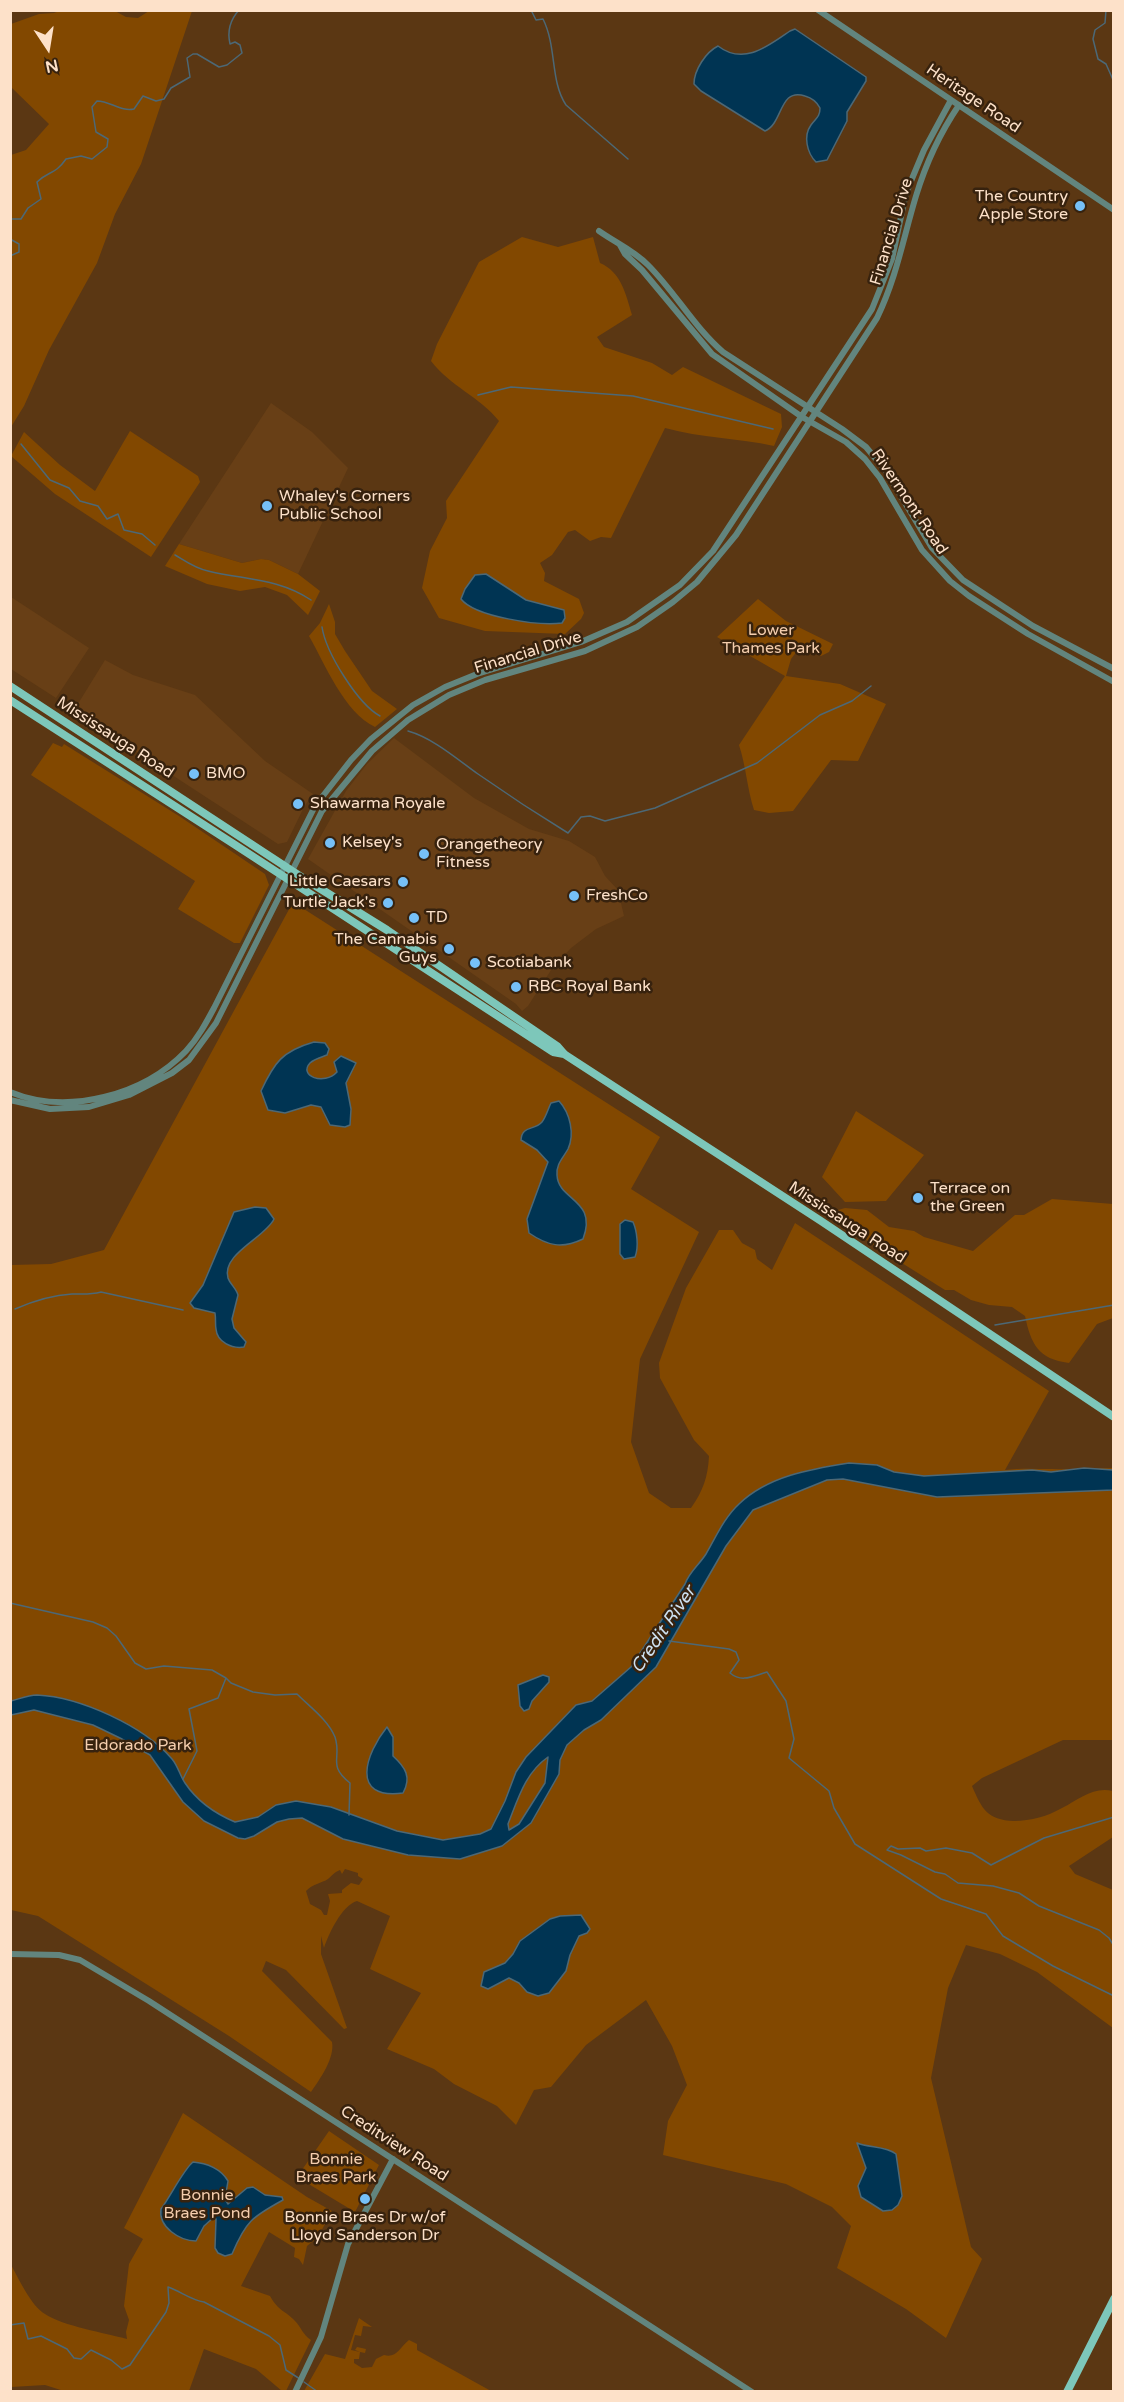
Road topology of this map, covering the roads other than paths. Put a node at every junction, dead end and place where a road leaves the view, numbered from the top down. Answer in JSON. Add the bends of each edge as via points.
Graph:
{"nodes":[{"id":1,"x":818,"y":10,"type":"edge"},
{"id":2,"x":951,"y":99,"type":"junction"},
{"id":3,"x":959,"y":105,"type":"junction"},
{"id":4,"x":1113,"y":210,"type":"edge"},
{"id":5,"x":599,"y":231,"type":"dead end"},
{"id":6,"x":620,"y":245,"type":"junction"},
{"id":7,"x":808,"y":407,"type":"junction"},
{"id":8,"x":816,"y":412,"type":"junction"},
{"id":9,"x":802,"y":417,"type":"junction"},
{"id":10,"x":810,"y":421,"type":"junction"},
{"id":11,"x":1113,"y":669,"type":"edge"},
{"id":12,"x":1113,"y":682,"type":"edge"},
{"id":13,"x":10,"y":686,"type":"edge"},
{"id":14,"x":10,"y":700,"type":"edge"},
{"id":15,"x":287,"y":872,"type":"junction"},
{"id":16,"x":564,"y":1054,"type":"junction"},
{"id":17,"x":10,"y":1092,"type":"edge"},
{"id":18,"x":10,"y":1100,"type":"edge"},
{"id":19,"x":1113,"y":1417,"type":"edge"},
{"id":20,"x":10,"y":1954,"type":"edge"},
{"id":21,"x":393,"y":2159,"type":"junction"},
{"id":22,"x":1113,"y":2299,"type":"edge"},
{"id":23,"x":295,"y":2391,"type":"edge"},
{"id":24,"x":752,"y":2391,"type":"edge"},
{"id":25,"x":1067,"y":2391,"type":"edge"}],
"edges":[{"from":1,"to":2,"type":"street","name":"Heritage Road"},
{"from":2,"to":3,"type":"street","name":"Heritage Road"},
{"from":2,"to":7,"type":"street","name":"Financial Drive","via":[[906,193],[892,259],[872,309]]},
{"from":3,"to":4,"type":"street","name":"Heritage Road"},
{"from":3,"to":8,"type":"street","name":"Financial Drive","via":[[938,139],[923,176],[894,280],[877,318]]},
{"from":5,"to":6,"type":"street","name":"Rivermont Road"},
{"from":6,"to":7,"type":"street","name":"Rivermont Road","via":[[647,264],[715,345]]},
{"from":6,"to":9,"type":"street","name":"Rivermont Road","via":[[712,354]]},
{"from":7,"to":8,"type":"street","name":"Rivermont Road"},
{"from":7,"to":9,"type":"street","name":"Financial Drive"},
{"from":8,"to":10,"type":"street","name":"Financial Drive"},
{"from":8,"to":11,"type":"street","name":"Rivermont Road","via":[[854,437],[877,460],[928,542],[954,572],[1033,626]]},
{"from":9,"to":10,"type":"street","name":"Rivermont Road"},
{"from":9,"to":15,"type":"street","name":"Financial Drive","via":[[720,542],[680,585],[603,634],[477,674],[413,705],[366,744],[324,794]]},
{"from":10,"to":12,"type":"street","name":"Rivermont Road","via":[[846,442],[871,466],[916,541],[950,580],[1028,634]]},
{"from":10,"to":15,"type":"street","name":"Financial Drive","via":[[731,541],[686,591],[649,620],[613,639],[470,686],[408,720],[372,751],[331,799]]},
{"from":13,"to":15,"type":"main road","name":"Mississauga Road"},
{"from":14,"to":15,"type":"main road","name":"Mississauga Road"},
{"from":15,"to":16,"type":"main road","name":"Mississauga Road","via":[[387,930]]},
{"from":15,"to":16,"type":"main road","name":"Mississauga Road","via":[[378,939],[544,1047]]},
{"from":15,"to":17,"type":"street","name":"Financial Drive","via":[[210,1016],[179,1057],[143,1082],[90,1100],[50,1101]]},
{"from":15,"to":18,"type":"street","name":"Financial Drive","via":[[216,1023],[189,1060],[146,1089],[112,1102],[50,1108]]},
{"from":16,"to":19,"type":"main road","name":"Mississauga Road"},
{"from":20,"to":21,"type":"street","name":"Creditview Road","via":[[59,1955],[80,1960]]},
{"from":21,"to":23,"type":"street","via":[[348,2244],[317,2346]]},
{"from":21,"to":24,"type":"street","name":"Creditview Road"},
{"from":22,"to":25,"type":"main road"}]}
